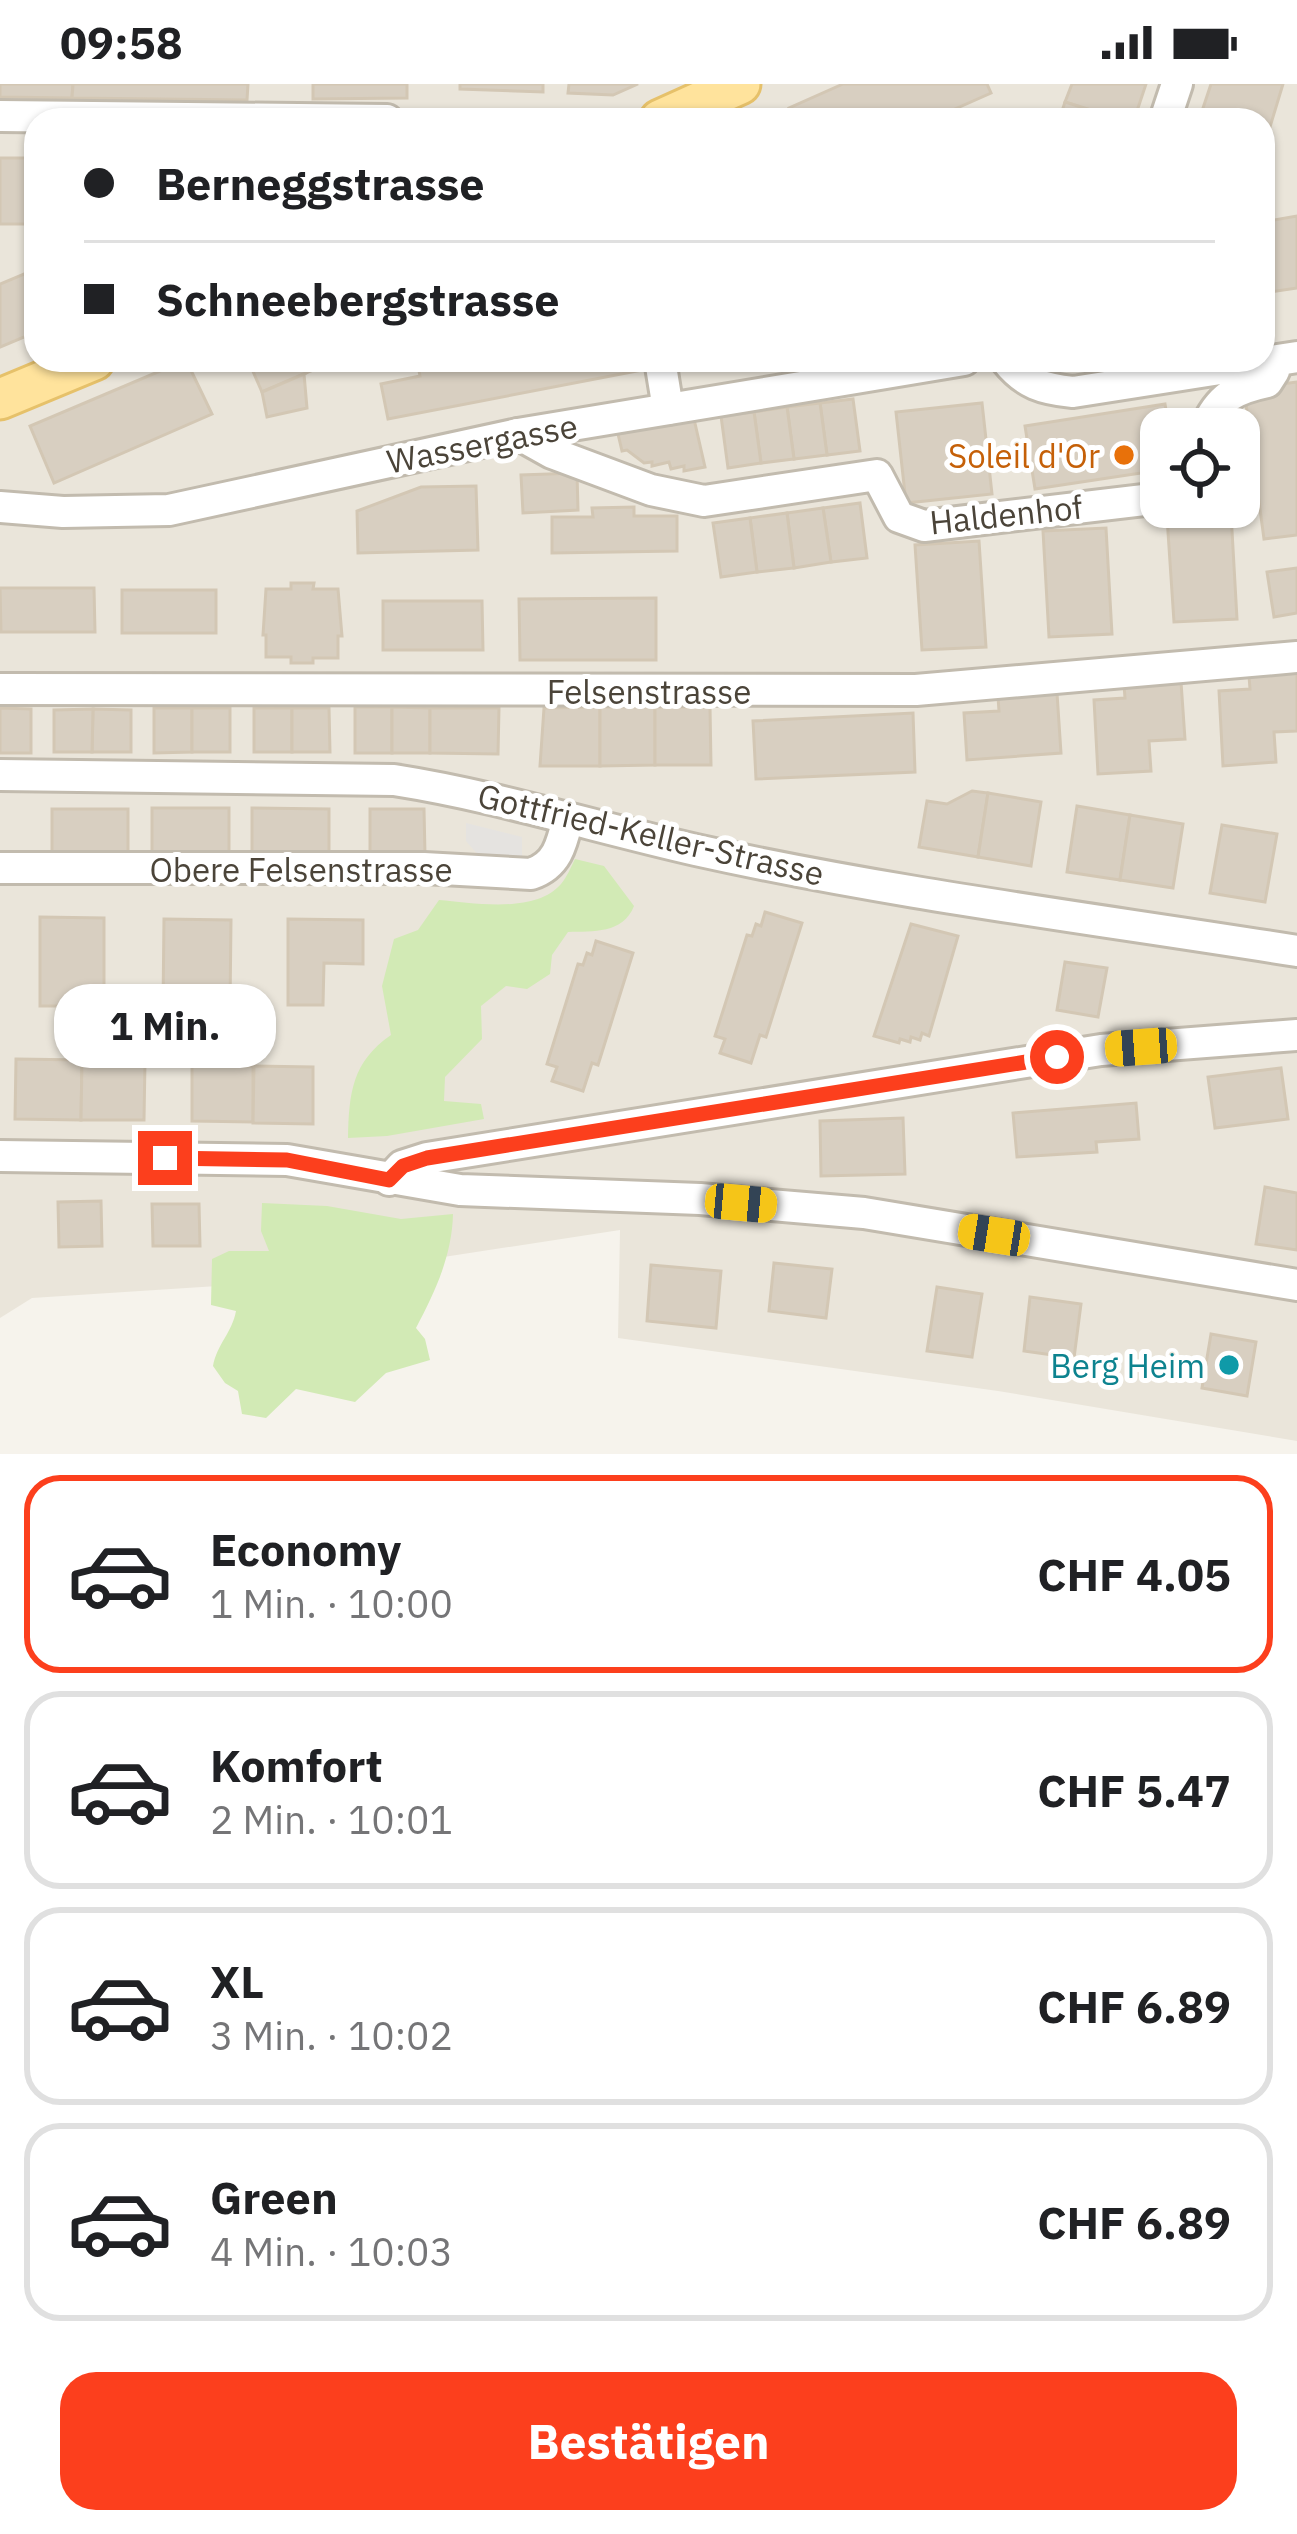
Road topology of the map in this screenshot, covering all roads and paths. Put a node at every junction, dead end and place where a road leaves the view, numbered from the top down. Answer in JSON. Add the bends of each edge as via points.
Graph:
{"nodes":[{"id":1,"x":740,"y":84,"type":"edge"},
{"id":2,"x":687,"y":108,"type":"edge"},
{"id":3,"x":1288,"y":359,"type":"edge"},
{"id":4,"x":65,"y":372,"type":"edge"},
{"id":5,"x":662,"y":372,"type":"edge"},
{"id":6,"x":892,"y":372,"type":"edge"},
{"id":7,"x":1015,"y":372,"type":"edge"},
{"id":8,"x":1203,"y":372,"type":"edge"},
{"id":9,"x":0,"y":399,"type":"edge"},
{"id":10,"x":1216,"y":408,"type":"edge"},
{"id":11,"x":668,"y":409,"type":"junction"},
{"id":12,"x":518,"y":434,"type":"junction"},
{"id":13,"x":1140,"y":500,"type":"edge"},
{"id":14,"x":0,"y":507,"type":"edge"},
{"id":15,"x":1297,"y":657,"type":"edge"},
{"id":16,"x":0,"y":689,"type":"edge"},
{"id":17,"x":0,"y":776,"type":"edge"},
{"id":18,"x":568,"y":818,"type":"junction"},
{"id":19,"x":0,"y":868,"type":"edge"},
{"id":20,"x":1297,"y":951,"type":"edge"},
{"id":21,"x":1297,"y":1035,"type":"edge"},
{"id":22,"x":0,"y":1156,"type":"edge"},
{"id":23,"x":389,"y":1180,"type":"junction"},
{"id":24,"x":1297,"y":1285,"type":"edge"}],
"edges":[{"from":1,"to":2,"type":"main road"},
{"from":3,"to":10,"type":"street","via":[[1267,382],[1233,390]]},
{"from":4,"to":9,"type":"main road"},
{"from":5,"to":11,"type":"street"},
{"from":6,"to":11,"type":"street","name":"Wassergasse"},
{"from":7,"to":8,"type":"street","via":[[1043,388],[1073,392]]},
{"from":11,"to":12,"type":"street","name":"Wassergasse"},
{"from":12,"to":13,"type":"street","name":"Haldenhof","via":[[651,490],[704,501],[877,475],[899,517],[924,526]]},
{"from":12,"to":14,"type":"street","name":"Wassergasse","via":[[169,510]]},
{"from":15,"to":16,"type":"street","name":"Felsenstrasse","via":[[916,690]]},
{"from":17,"to":18,"type":"street","name":"Gottfried-Keller-Strasse","via":[[371,778]]},
{"from":18,"to":19,"type":"street","name":"Obere Felsenstrasse","via":[[557,855],[531,874]]},
{"from":18,"to":20,"type":"street","name":"Gottfried-Keller-Strasse","via":[[782,867]]},
{"from":21,"to":23,"type":"street","via":[[1101,1050],[638,1122],[427,1158]]},
{"from":22,"to":23,"type":"street","via":[[287,1160]]},
{"from":23,"to":24,"type":"street","via":[[864,1213]]}]}
